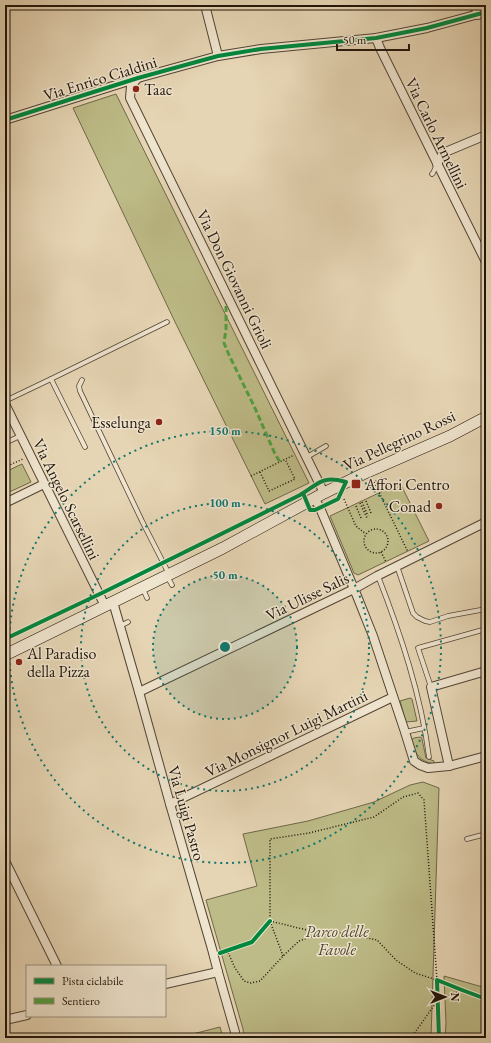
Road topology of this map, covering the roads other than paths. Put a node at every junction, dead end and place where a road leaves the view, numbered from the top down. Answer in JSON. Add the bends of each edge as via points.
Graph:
{"nodes":[{"id":1,"x":205,"y":5,"type":"edge"},
{"id":2,"x":475,"y":5,"type":"edge"},
{"id":3,"x":482,"y":14,"type":"edge"},
{"id":4,"x":376,"y":38,"type":"junction"},
{"id":5,"x":218,"y":56,"type":"junction"},
{"id":6,"x":138,"y":78,"type":"junction"},
{"id":7,"x":110,"y":87,"type":"junction"},
{"id":8,"x":130,"y":98,"type":"junction"},
{"id":9,"x":5,"y":120,"type":"edge"},
{"id":10,"x":486,"y":135,"type":"edge"},
{"id":11,"x":437,"y":164,"type":"junction"},
{"id":12,"x":432,"y":174,"type":"dead end"},
{"id":13,"x":486,"y":262,"type":"edge"},
{"id":14,"x":167,"y":322,"type":"dead end"},
{"id":15,"x":51,"y":379,"type":"junction"},
{"id":16,"x":82,"y":380,"type":"dead end"},
{"id":17,"x":5,"y":403,"type":"edge"},
{"id":18,"x":486,"y":417,"type":"edge"},
{"id":19,"x":20,"y":436,"type":"junction"},
{"id":20,"x":5,"y":443,"type":"edge"},
{"id":21,"x":326,"y":446,"type":"dead end"},
{"id":22,"x":85,"y":447,"type":"dead end"},
{"id":23,"x":307,"y":457,"type":"junction"},
{"id":24,"x":44,"y":484,"type":"junction"},
{"id":25,"x":319,"y":495,"type":"junction"},
{"id":26,"x":5,"y":504,"type":"edge"},
{"id":27,"x":486,"y":522,"type":"edge"},
{"id":28,"x":398,"y":566,"type":"junction"},
{"id":29,"x":378,"y":576,"type":"junction"},
{"id":30,"x":169,"y":578,"type":"junction"},
{"id":31,"x":354,"y":589,"type":"junction"},
{"id":32,"x":109,"y":604,"type":"junction"},
{"id":33,"x":486,"y":609,"type":"edge"},
{"id":34,"x":128,"y":622,"type":"dead end"},
{"id":35,"x":120,"y":626,"type":"junction"},
{"id":36,"x":486,"y":629,"type":"edge"},
{"id":37,"x":5,"y":655,"type":"edge"},
{"id":38,"x":486,"y":671,"type":"edge"},
{"id":39,"x":431,"y":687,"type":"junction"},
{"id":40,"x":139,"y":692,"type":"junction"},
{"id":41,"x":393,"y":697,"type":"junction"},
{"id":42,"x":424,"y":728,"type":"junction"},
{"id":43,"x":405,"y":732,"type":"junction"},
{"id":44,"x":486,"y":756,"type":"edge"},
{"id":45,"x":429,"y":758,"type":"dead end"},
{"id":46,"x":449,"y":766,"type":"junction"},
{"id":47,"x":170,"y":804,"type":"junction"},
{"id":48,"x":486,"y":834,"type":"edge"},
{"id":49,"x":467,"y":839,"type":"dead end"},
{"id":50,"x":5,"y":861,"type":"edge"},
{"id":51,"x":57,"y":965,"type":"edge"},
{"id":52,"x":218,"y":972,"type":"junction"},
{"id":53,"x":166,"y":984,"type":"edge"},
{"id":54,"x":26,"y":1015,"type":"edge"},
{"id":55,"x":5,"y":1020,"type":"edge"},
{"id":56,"x":235,"y":1032,"type":"dead end"}],
"edges":[{"from":1,"to":5,"type":"street"},
{"from":2,"to":3,"type":"street"},
{"from":3,"to":4,"type":"street","name":"Via Enrico Cialdini"},
{"from":4,"to":5,"type":"street","name":"Via Enrico Cialdini","via":[[261,49]]},
{"from":4,"to":11,"type":"street","name":"Via Carlo Armellini"},
{"from":5,"to":6,"type":"street","name":"Via Enrico Cialdini"},
{"from":6,"to":7,"type":"street","name":"Via Enrico Cialdini"},
{"from":6,"to":8,"type":"street","via":[[131,86]]},
{"from":7,"to":8,"type":"street","name":"Via Enrico Cialdini","via":[[120,89]]},
{"from":7,"to":9,"type":"street","name":"Via Enrico Cialdini"},
{"from":8,"to":23,"type":"street","name":"Via Don Giovanni Grioli"},
{"from":10,"to":11,"type":"street","via":[[443,154]]},
{"from":11,"to":12,"type":"lane"},
{"from":11,"to":13,"type":"street","name":"Via Carlo Armellini"},
{"from":14,"to":15,"type":"lane"},
{"from":15,"to":17,"type":"lane"},
{"from":15,"to":22,"type":"lane"},
{"from":16,"to":30,"type":"lane","via":[[80,391]]},
{"from":17,"to":19,"type":"street","name":"Via Angelo Scarsellini"},
{"from":18,"to":25,"type":"main road","name":"Via Pellegrino Rossi"},
{"from":19,"to":20,"type":"lane"},
{"from":19,"to":24,"type":"street","name":"Via Angelo Scarsellini"},
{"from":21,"to":23,"type":"lane"},
{"from":23,"to":25,"type":"street","name":"Via Don Giovanni Grioli"},
{"from":24,"to":26,"type":"street"},
{"from":24,"to":32,"type":"street","name":"Via Angelo Scarsellini"},
{"from":25,"to":30,"type":"main road","name":"Via Pellegrino Rossi"},
{"from":25,"to":31,"type":"street","name":"Via Don Giovanni Grioli"},
{"from":27,"to":28,"type":"street","name":"Via Ulisse Salis"},
{"from":28,"to":29,"type":"street","name":"Via Ulisse Salis"},
{"from":28,"to":33,"type":"lane","via":[[413,613],[417,618],[430,622]]},
{"from":29,"to":31,"type":"street","name":"Via Ulisse Salis"},
{"from":29,"to":42,"type":"lane","via":[[411,672]]},
{"from":30,"to":32,"type":"main road","name":"Via Pellegrino Rossi","via":[[144,593]]},
{"from":31,"to":40,"type":"street","name":"Via Ulisse Salis"},
{"from":31,"to":41,"type":"street","name":"Via Don Giovanni Grioli"},
{"from":32,"to":35,"type":"street","name":"Via Luigi Pastro"},
{"from":32,"to":37,"type":"main road","name":"Via Pellegrino Rossi"},
{"from":34,"to":35,"type":"lane"},
{"from":35,"to":40,"type":"street","name":"Via Luigi Pastro"},
{"from":36,"to":39,"type":"lane","via":[[418,648]]},
{"from":38,"to":39,"type":"street"},
{"from":39,"to":46,"type":"street"},
{"from":40,"to":47,"type":"street","name":"Via Luigi Pastro"},
{"from":41,"to":43,"type":"street","name":"Via Don Giovanni Grioli"},
{"from":41,"to":47,"type":"street","name":"Via Monsignor Luigi Martini"},
{"from":42,"to":43,"type":"lane"},
{"from":42,"to":45,"type":"lane"},
{"from":43,"to":46,"type":"street","name":"Via Don Giovanni Grioli","via":[[414,760],[420,765],[428,768]]},
{"from":44,"to":46,"type":"street","name":"Via Don Giovanni Grioli"},
{"from":47,"to":52,"type":"street","name":"Via Luigi Pastro"},
{"from":48,"to":49,"type":"lane"},
{"from":50,"to":51,"type":"street"},
{"from":52,"to":53,"type":"street"},
{"from":52,"to":56,"type":"street","name":"Via Luigi Pastro"},
{"from":54,"to":55,"type":"street"}]}
